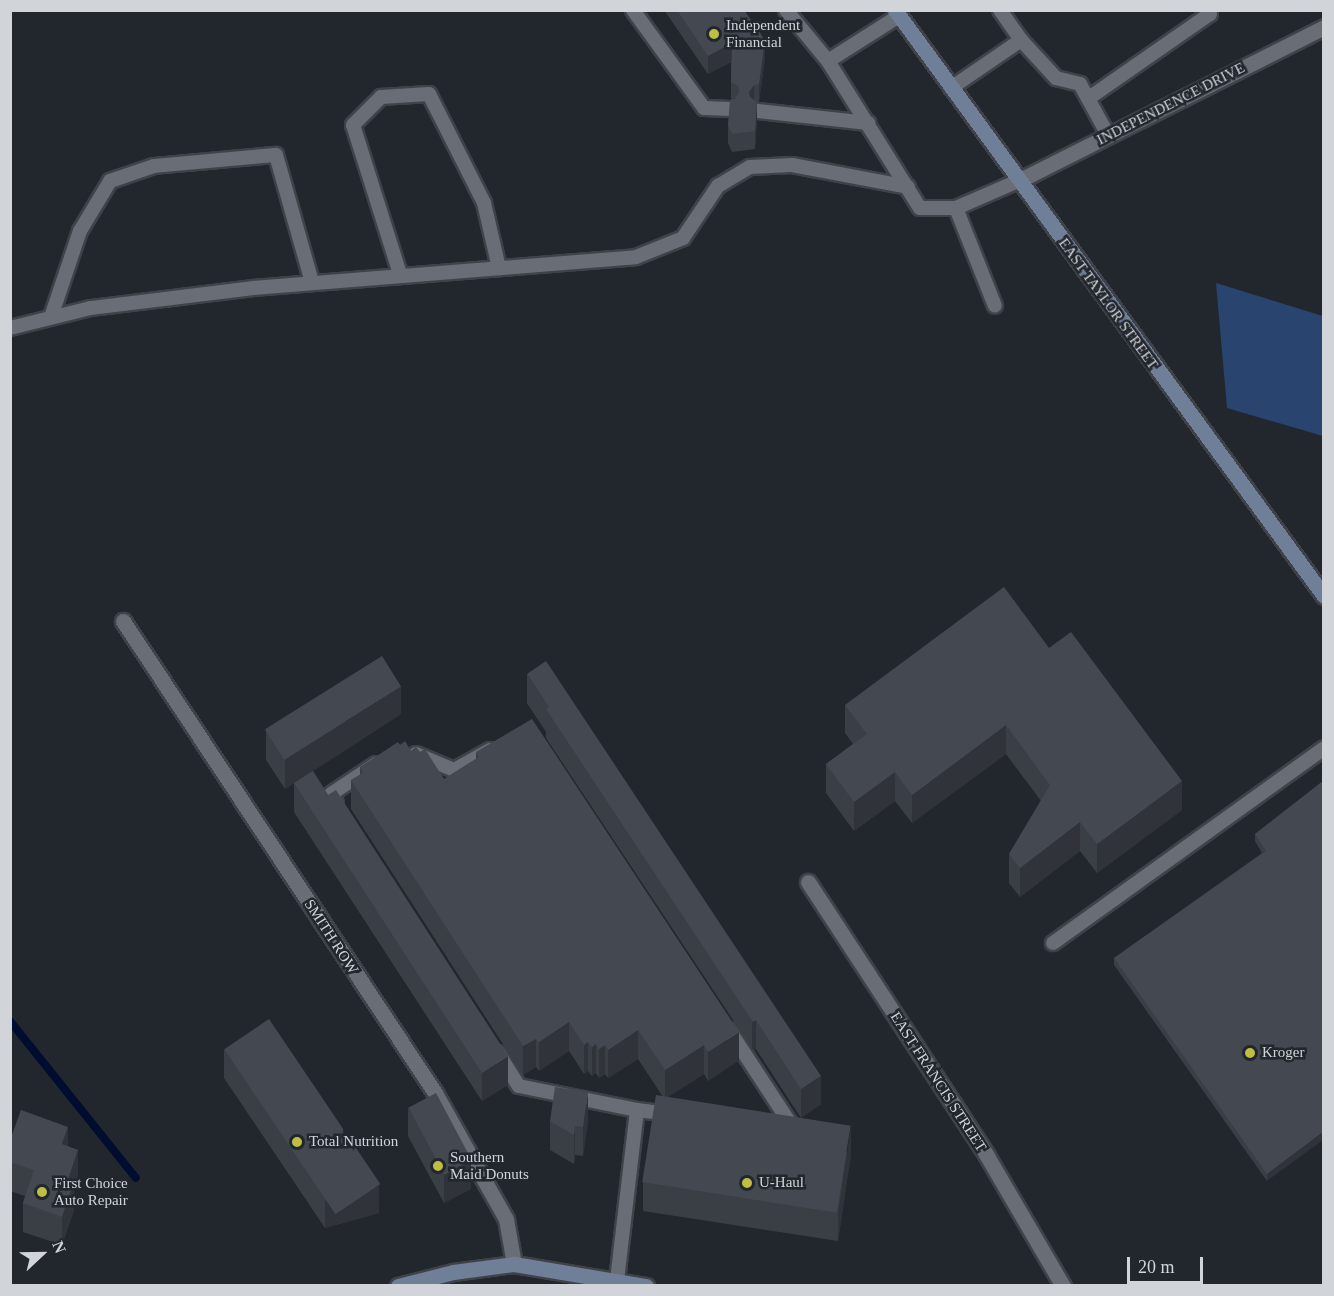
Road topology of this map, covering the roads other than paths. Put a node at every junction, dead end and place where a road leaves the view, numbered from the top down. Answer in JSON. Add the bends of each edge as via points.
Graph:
{"nodes":[{"id":1,"x":633,"y":10,"type":"edge"},
{"id":2,"x":786,"y":10,"type":"edge"},
{"id":3,"x":1000,"y":10,"type":"edge"},
{"id":4,"x":1208,"y":10,"type":"edge"},
{"id":5,"x":897,"y":13,"type":"edge"},
{"id":6,"x":1323,"y":27,"type":"edge"},
{"id":7,"x":1021,"y":40,"type":"junction"},
{"id":8,"x":828,"y":61,"type":"junction"},
{"id":9,"x":951,"y":88,"type":"junction"},
{"id":10,"x":1089,"y":98,"type":"junction"},
{"id":11,"x":730,"y":109,"type":"edge"},
{"id":12,"x":758,"y":111,"type":"edge"},
{"id":13,"x":868,"y":123,"type":"junction"},
{"id":14,"x":1108,"y":135,"type":"junction"},
{"id":15,"x":1018,"y":181,"type":"junction"},
{"id":16,"x":908,"y":187,"type":"junction"},
{"id":17,"x":956,"y":208,"type":"junction"},
{"id":18,"x":499,"y":268,"type":"junction"},
{"id":19,"x":400,"y":274,"type":"junction"},
{"id":20,"x":312,"y":282,"type":"junction"},
{"id":21,"x":995,"y":306,"type":"dead end"},
{"id":22,"x":51,"y":317,"type":"junction"},
{"id":23,"x":10,"y":328,"type":"edge"},
{"id":24,"x":1323,"y":596,"type":"edge"},
{"id":25,"x":123,"y":621,"type":"dead end"},
{"id":26,"x":502,"y":744,"type":"edge"},
{"id":27,"x":1323,"y":748,"type":"edge"},
{"id":28,"x":344,"y":814,"type":"edge"},
{"id":29,"x":808,"y":882,"type":"dead end"},
{"id":30,"x":1053,"y":943,"type":"dead end"},
{"id":31,"x":718,"y":1013,"type":"edge"},
{"id":32,"x":493,"y":1046,"type":"edge"},
{"id":33,"x":637,"y":1110,"type":"junction"},
{"id":34,"x":682,"y":1116,"type":"edge"},
{"id":35,"x":773,"y":1128,"type":"edge"},
{"id":36,"x":514,"y":1264,"type":"junction"},
{"id":37,"x":617,"y":1281,"type":"junction"},
{"id":38,"x":398,"y":1286,"type":"edge"},
{"id":39,"x":646,"y":1286,"type":"edge"},
{"id":40,"x":1062,"y":1286,"type":"edge"}],
"edges":[{"from":1,"to":11,"type":"lane","via":[[704,108]]},
{"from":2,"to":8,"type":"lane"},
{"from":3,"to":7,"type":"lane"},
{"from":4,"to":10,"type":"lane","via":[[1210,14]]},
{"from":5,"to":8,"type":"lane"},
{"from":5,"to":9,"type":"main road","name":"EAST TAYLOR STREET"},
{"from":6,"to":14,"type":"street","name":"INDEPENDENCE DRIVE"},
{"from":7,"to":9,"type":"lane"},
{"from":7,"to":10,"type":"lane","via":[[1056,78],[1080,84]]},
{"from":8,"to":13,"type":"lane"},
{"from":9,"to":15,"type":"main road","name":"EAST TAYLOR STREET"},
{"from":10,"to":14,"type":"lane"},
{"from":12,"to":13,"type":"lane"},
{"from":13,"to":16,"type":"lane"},
{"from":14,"to":15,"type":"street","name":"INDEPENDENCE DRIVE"},
{"from":15,"to":17,"type":"lane"},
{"from":15,"to":24,"type":"main road","name":"EAST TAYLOR STREET"},
{"from":16,"to":17,"type":"lane","via":[[920,208]]},
{"from":16,"to":18,"type":"lane","via":[[792,165],[750,166],[718,186],[683,237],[636,257]]},
{"from":17,"to":21,"type":"lane"},
{"from":18,"to":19,"type":"lane"},
{"from":18,"to":19,"type":"lane","via":[[484,203],[429,94],[381,97],[353,125]]},
{"from":19,"to":20,"type":"lane"},
{"from":20,"to":22,"type":"lane","via":[[91,308]]},
{"from":20,"to":22,"type":"lane","via":[[276,155],[154,166],[110,181],[80,231]]},
{"from":22,"to":23,"type":"lane"},
{"from":25,"to":36,"type":"street","name":"SMITH ROW","via":[[435,1093],[506,1218]]},
{"from":26,"to":28,"type":"lane","via":[[453,770],[394,751],[331,794]]},
{"from":27,"to":30,"type":"lane"},
{"from":29,"to":40,"type":"street","name":"EAST FRANCIS STREET","via":[[987,1156]]},
{"from":31,"to":35,"type":"lane","via":[[796,1131]]},
{"from":32,"to":33,"type":"lane","via":[[519,1086]]},
{"from":33,"to":34,"type":"lane"},
{"from":33,"to":37,"type":"lane"},
{"from":36,"to":37,"type":"main road"},
{"from":36,"to":38,"type":"main road","via":[[453,1272]]},
{"from":37,"to":39,"type":"main road"}]}
